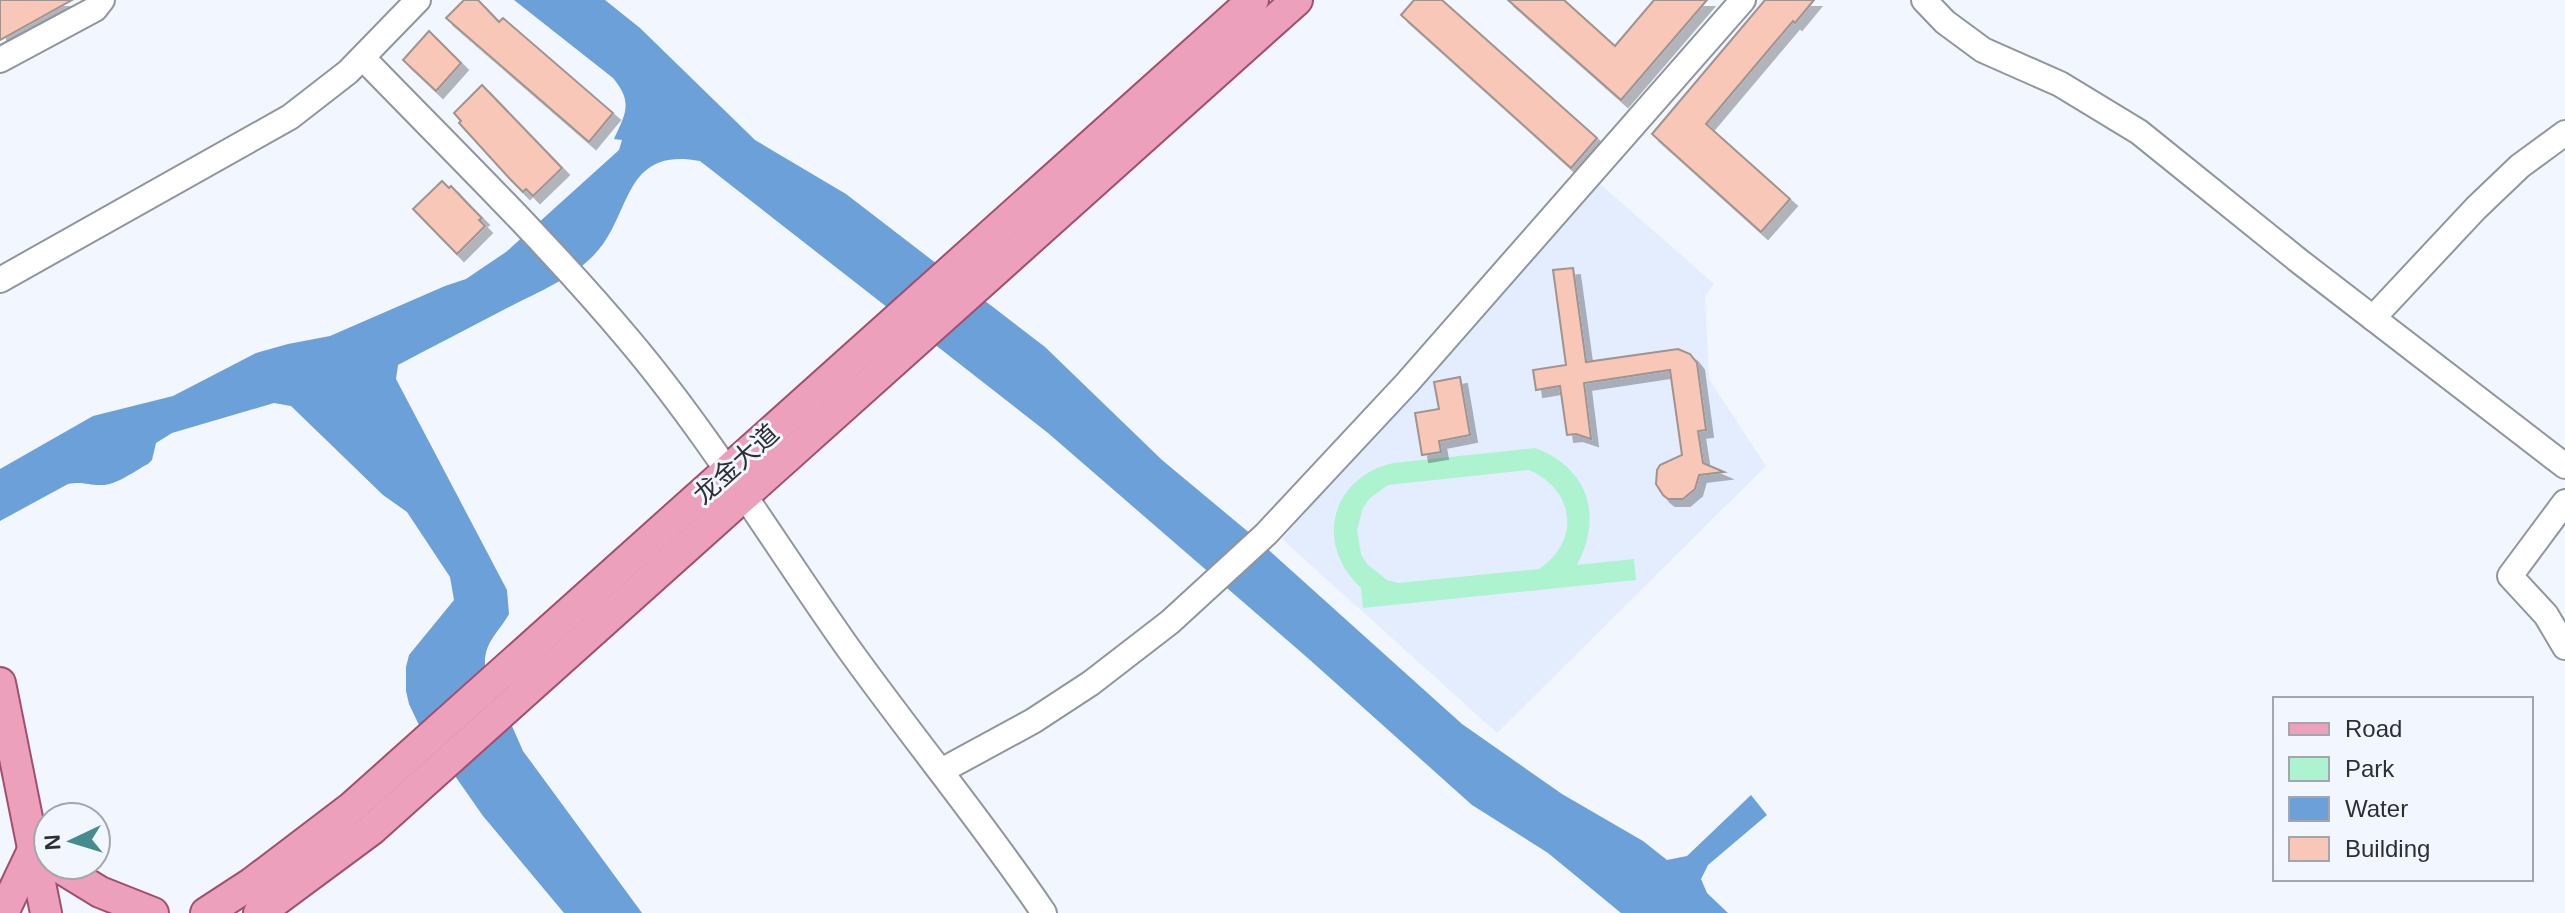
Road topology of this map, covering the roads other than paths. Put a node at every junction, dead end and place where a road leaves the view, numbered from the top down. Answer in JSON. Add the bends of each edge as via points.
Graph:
{"nodes":[{"id":1,"x":102,"y":0,"type":"edge"},
{"id":2,"x":418,"y":0,"type":"edge"},
{"id":3,"x":1253,"y":0,"type":"edge"},
{"id":4,"x":1297,"y":0,"type":"edge"},
{"id":5,"x":1743,"y":0,"type":"edge"},
{"id":6,"x":1924,"y":0,"type":"edge"},
{"id":7,"x":363,"y":58,"type":"junction"},
{"id":8,"x":0,"y":60,"type":"edge"},
{"id":9,"x":2565,"y":133,"type":"edge"},
{"id":10,"x":1010,"y":236,"type":"junction"},
{"id":11,"x":0,"y":280,"type":"edge"},
{"id":12,"x":2373,"y":318,"type":"junction"},
{"id":13,"x":2565,"y":466,"type":"edge"},
{"id":14,"x":736,"y":483,"type":"junction"},
{"id":15,"x":2565,"y":502,"type":"edge"},
{"id":16,"x":2565,"y":647,"type":"edge"},
{"id":17,"x":0,"y":683,"type":"edge"},
{"id":18,"x":941,"y":771,"type":"junction"},
{"id":19,"x":32,"y":804,"type":"edge"},
{"id":20,"x":32,"y":875,"type":"edge"},
{"id":21,"x":46,"y":881,"type":"edge"},
{"id":22,"x":83,"y":881,"type":"edge"},
{"id":23,"x":3,"y":913,"type":"edge"},
{"id":24,"x":46,"y":913,"type":"edge"},
{"id":25,"x":153,"y":913,"type":"edge"},
{"id":26,"x":206,"y":913,"type":"edge"},
{"id":27,"x":259,"y":913,"type":"edge"},
{"id":28,"x":1044,"y":913,"type":"edge"}],
"edges":[{"from":1,"to":8,"type":"street","via":[[95,9]]},
{"from":2,"to":7,"type":"street"},
{"from":3,"to":10,"type":"main road","name":"龙金大道"},
{"from":4,"to":10,"type":"main road","name":"龙金大道"},
{"from":5,"to":18,"type":"street","via":[[1407,383],[1266,534],[1141,646],[1091,683]]},
{"from":6,"to":12,"type":"street","via":[[1983,50],[2060,84],[2139,132]]},
{"from":7,"to":11,"type":"street","via":[[271,129]]},
{"from":7,"to":14,"type":"street","via":[[629,340]]},
{"from":9,"to":12,"type":"street","via":[[2509,176]]},
{"from":10,"to":14,"type":"main road","name":"龙金大道"},
{"from":12,"to":13,"type":"street"},
{"from":14,"to":18,"type":"street","via":[[847,646]]},
{"from":14,"to":26,"type":"main road","name":"龙金大道","via":[[501,674],[352,807]]},
{"from":14,"to":27,"type":"main road","name":"龙金大道","via":[[514,702],[371,830]]},
{"from":15,"to":16,"type":"street","via":[[2510,576],[2546,615]]},
{"from":17,"to":19,"type":"main road"},
{"from":18,"to":28,"type":"street"},
{"from":20,"to":23,"type":"main road"},
{"from":21,"to":24,"type":"main road"},
{"from":22,"to":25,"type":"main road"}]}
